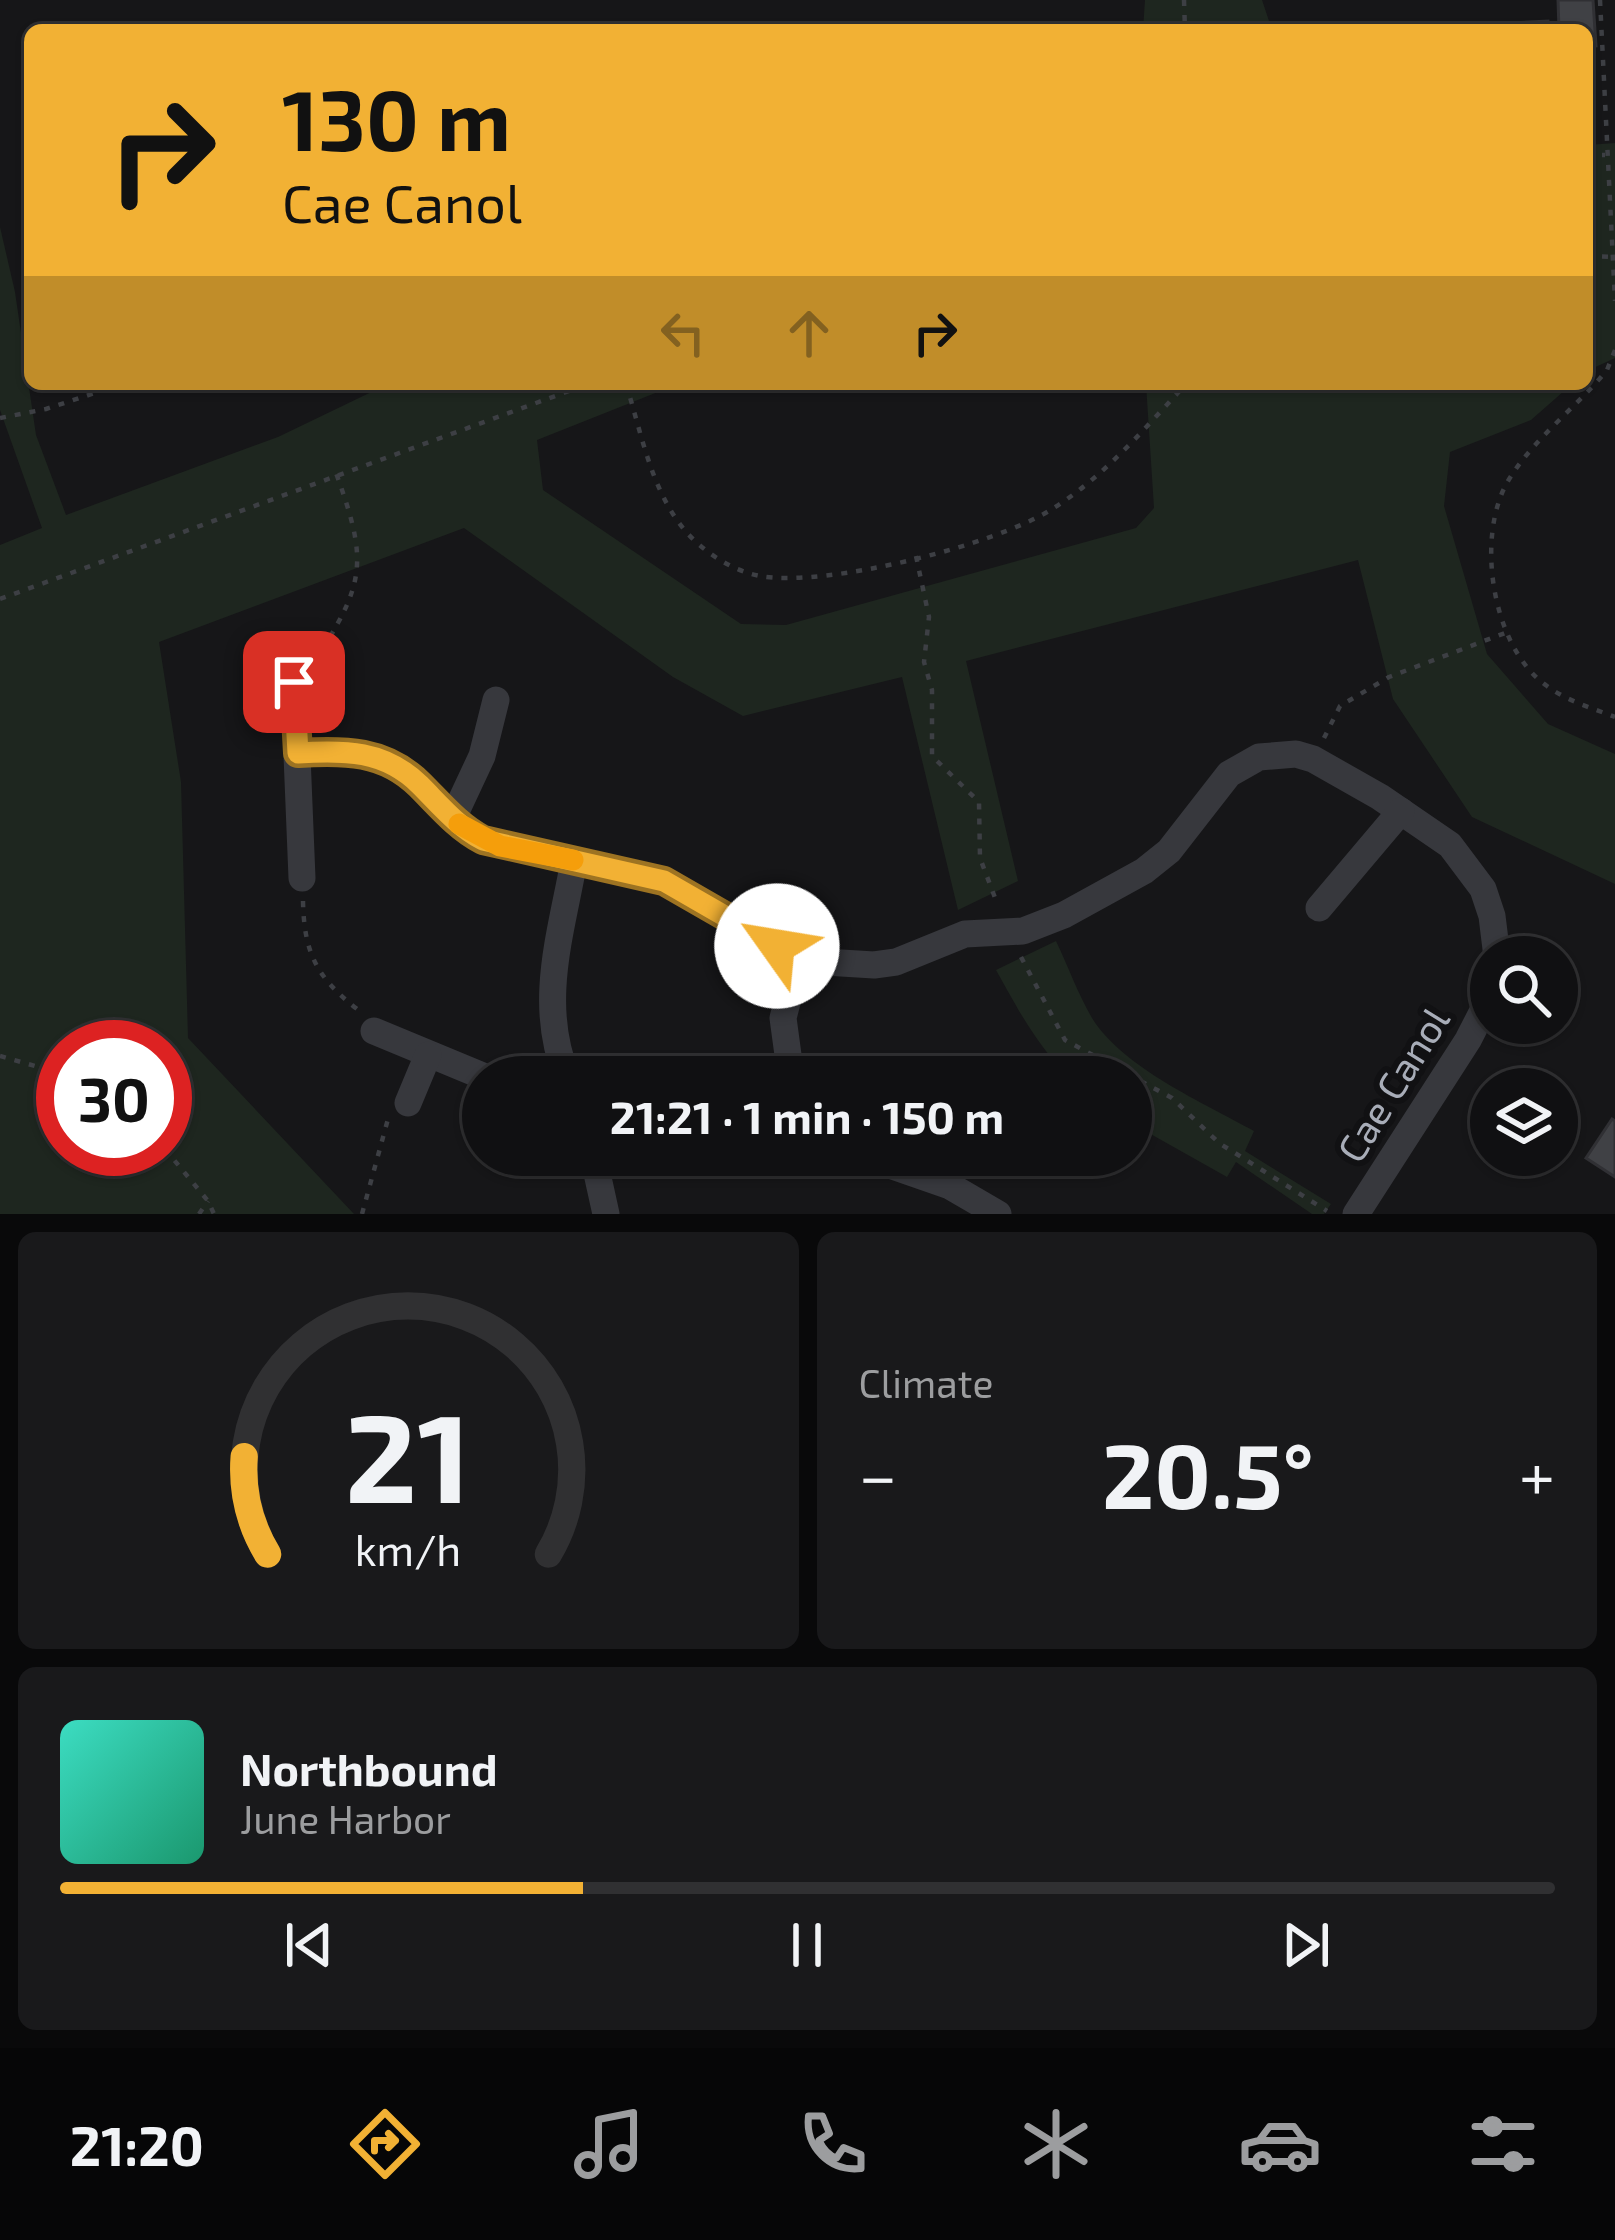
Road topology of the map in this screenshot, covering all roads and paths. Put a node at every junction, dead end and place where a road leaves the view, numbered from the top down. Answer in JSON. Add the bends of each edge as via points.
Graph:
{"nodes":[{"id":1,"x":1600,"y":0,"type":"edge"},
{"id":2,"x":1593,"y":155,"type":"edge"},
{"id":3,"x":1606,"y":155,"type":"junction"},
{"id":4,"x":1613,"y":257,"type":"edge"},
{"id":5,"x":1615,"y":301,"type":"edge"},
{"id":6,"x":1615,"y":350,"type":"edge"},
{"id":7,"x":1593,"y":387,"type":"edge"},
{"id":8,"x":104,"y":390,"type":"edge"},
{"id":9,"x":571,"y":390,"type":"edge"},
{"id":10,"x":628,"y":390,"type":"edge"},
{"id":11,"x":1180,"y":390,"type":"edge"},
{"id":12,"x":1591,"y":390,"type":"edge"},
{"id":13,"x":0,"y":418,"type":"edge"},
{"id":14,"x":336,"y":473,"type":"junction"},
{"id":15,"x":916,"y":556,"type":"junction"},
{"id":16,"x":920,"y":583,"type":"dead end"},
{"id":17,"x":0,"y":599,"type":"edge"},
{"id":18,"x":1508,"y":632,"type":"junction"},
{"id":19,"x":294,"y":682,"type":"joint"},
{"id":20,"x":496,"y":700,"type":"dead end"},
{"id":21,"x":1615,"y":717,"type":"edge"},
{"id":22,"x":298,"y":753,"type":"junction"},
{"id":23,"x":1313,"y":759,"type":"junction"},
{"id":24,"x":1401,"y":811,"type":"junction"},
{"id":25,"x":453,"y":818,"type":"junction"},
{"id":26,"x":574,"y":860,"type":"junction"},
{"id":27,"x":302,"y":878,"type":"joint"},
{"id":28,"x":1319,"y":908,"type":"dead end"},
{"id":29,"x":1495,"y":936,"type":"edge"},
{"id":30,"x":800,"y":956,"type":"junction"},
{"id":31,"x":374,"y":1031,"type":"joint"},
{"id":32,"x":1470,"y":1036,"type":"edge"},
{"id":33,"x":428,"y":1055,"type":"junction"},
{"id":34,"x":0,"y":1056,"type":"edge"},
{"id":35,"x":556,"y":1056,"type":"edge"},
{"id":36,"x":788,"y":1056,"type":"edge"},
{"id":37,"x":36,"y":1066,"type":"edge"},
{"id":38,"x":462,"y":1068,"type":"edge"},
{"id":39,"x":408,"y":1103,"type":"joint"},
{"id":40,"x":187,"y":1176,"type":"edge"},
{"id":41,"x":597,"y":1176,"type":"edge"},
{"id":42,"x":921,"y":1176,"type":"edge"},
{"id":43,"x":208,"y":1201,"type":"junction"},
{"id":44,"x":199,"y":1214,"type":"edge"},
{"id":45,"x":214,"y":1214,"type":"edge"},
{"id":46,"x":362,"y":1214,"type":"edge"},
{"id":47,"x":605,"y":1214,"type":"edge"},
{"id":48,"x":998,"y":1214,"type":"edge"},
{"id":49,"x":1356,"y":1214,"type":"edge"}],
"edges":[{"from":1,"to":3,"type":"path"},
{"from":2,"to":3,"type":"path"},
{"from":3,"to":4,"type":"path"},
{"from":4,"to":5,"type":"path"},
{"from":6,"to":7,"type":"path"},
{"from":8,"to":13,"type":"path"},
{"from":9,"to":14,"type":"path"},
{"from":10,"to":15,"type":"path","via":[[674,519],[718,560],[764,577],[795,577]]},
{"from":11,"to":15,"type":"path","via":[[1050,511]]},
{"from":12,"to":18,"type":"path","via":[[1509,480],[1497,506],[1490,554]]},
{"from":14,"to":17,"type":"path"},
{"from":14,"to":19,"type":"path","via":[[358,532],[360,566],[339,624]]},
{"from":15,"to":16,"type":"path"},
{"from":18,"to":21,"type":"path","via":[[1544,685]]},
{"from":18,"to":23,"type":"path","via":[[1389,677],[1340,706]]},
{"from":19,"to":22,"type":"street"},
{"from":20,"to":25,"type":"street","via":[[482,756]]},
{"from":22,"to":25,"type":"street","via":[[382,759]]},
{"from":22,"to":27,"type":"street"},
{"from":23,"to":24,"type":"street"},
{"from":23,"to":30,"type":"street","via":[[1276,754],[1244,764],[1144,871],[1036,927],[964,934],[896,962]]},
{"from":24,"to":28,"type":"street"},
{"from":24,"to":29,"type":"street","via":[[1468,866]]},
{"from":25,"to":26,"type":"street","via":[[483,840]]},
{"from":26,"to":30,"type":"street","via":[[664,881]]},
{"from":26,"to":35,"type":"street","via":[[550,996]]},
{"from":27,"to":31,"type":"path","via":[[306,949]]},
{"from":30,"to":36,"type":"street","via":[[783,1018]]},
{"from":31,"to":33,"type":"street"},
{"from":32,"to":49,"type":"street","name":"Cae Canol"},
{"from":33,"to":38,"type":"street"},
{"from":33,"to":39,"type":"street"},
{"from":34,"to":37,"type":"path"},
{"from":39,"to":46,"type":"path","via":[[391,1108]]},
{"from":40,"to":43,"type":"path"},
{"from":41,"to":47,"type":"street"},
{"from":42,"to":48,"type":"street"},
{"from":43,"to":44,"type":"path"},
{"from":43,"to":45,"type":"path"}]}
